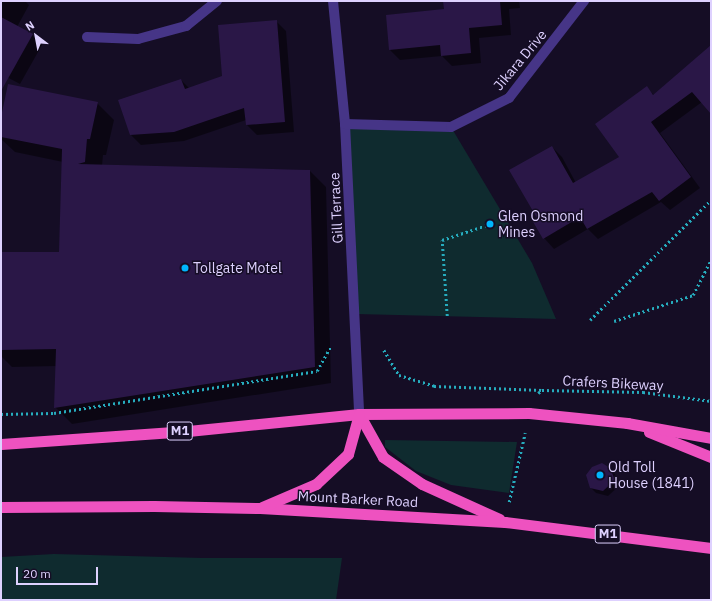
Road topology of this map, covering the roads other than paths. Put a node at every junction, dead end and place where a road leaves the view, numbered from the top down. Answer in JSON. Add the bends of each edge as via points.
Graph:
{"nodes":[{"id":1,"x":217,"y":1,"type":"edge"},
{"id":2,"x":333,"y":1,"type":"edge"},
{"id":3,"x":584,"y":1,"type":"edge"},
{"id":4,"x":87,"y":37,"type":"dead end"},
{"id":5,"x":345,"y":124,"type":"junction"},
{"id":6,"x":359,"y":414,"type":"junction"},
{"id":7,"x":627,"y":423,"type":"junction"},
{"id":8,"x":711,"y":438,"type":"edge"},
{"id":9,"x":1,"y":444,"type":"edge"},
{"id":10,"x":711,"y":457,"type":"edge"},
{"id":11,"x":1,"y":507,"type":"edge"},
{"id":12,"x":260,"y":508,"type":"junction"},
{"id":13,"x":505,"y":522,"type":"junction"},
{"id":14,"x":711,"y":548,"type":"edge"}],
"edges":[{"from":1,"to":4,"type":"street","via":[[186,26],[138,40]]},
{"from":2,"to":5,"type":"street","name":"Gill Terrace"},
{"from":3,"to":5,"type":"street","name":"Jikara Drive","via":[[509,98],[451,127]]},
{"from":5,"to":6,"type":"street","name":"Gill Terrace"},
{"from":6,"to":7,"type":"highway","number":"M1","via":[[529,413]]},
{"from":6,"to":9,"type":"highway","number":"M1","via":[[180,432]]},
{"from":6,"to":12,"type":"highway","via":[[348,454],[316,484]]},
{"from":6,"to":13,"type":"highway","via":[[383,457],[422,484]]},
{"from":7,"to":8,"type":"highway","number":"M1"},
{"from":7,"to":10,"type":"highway"},
{"from":11,"to":12,"type":"highway","name":"Mount Barker Road","number":"M1"},
{"from":12,"to":13,"type":"highway","name":"Mount Barker Road","number":"M1"},
{"from":13,"to":14,"type":"highway","name":"Mount Barker Road","number":"M1"}]}
